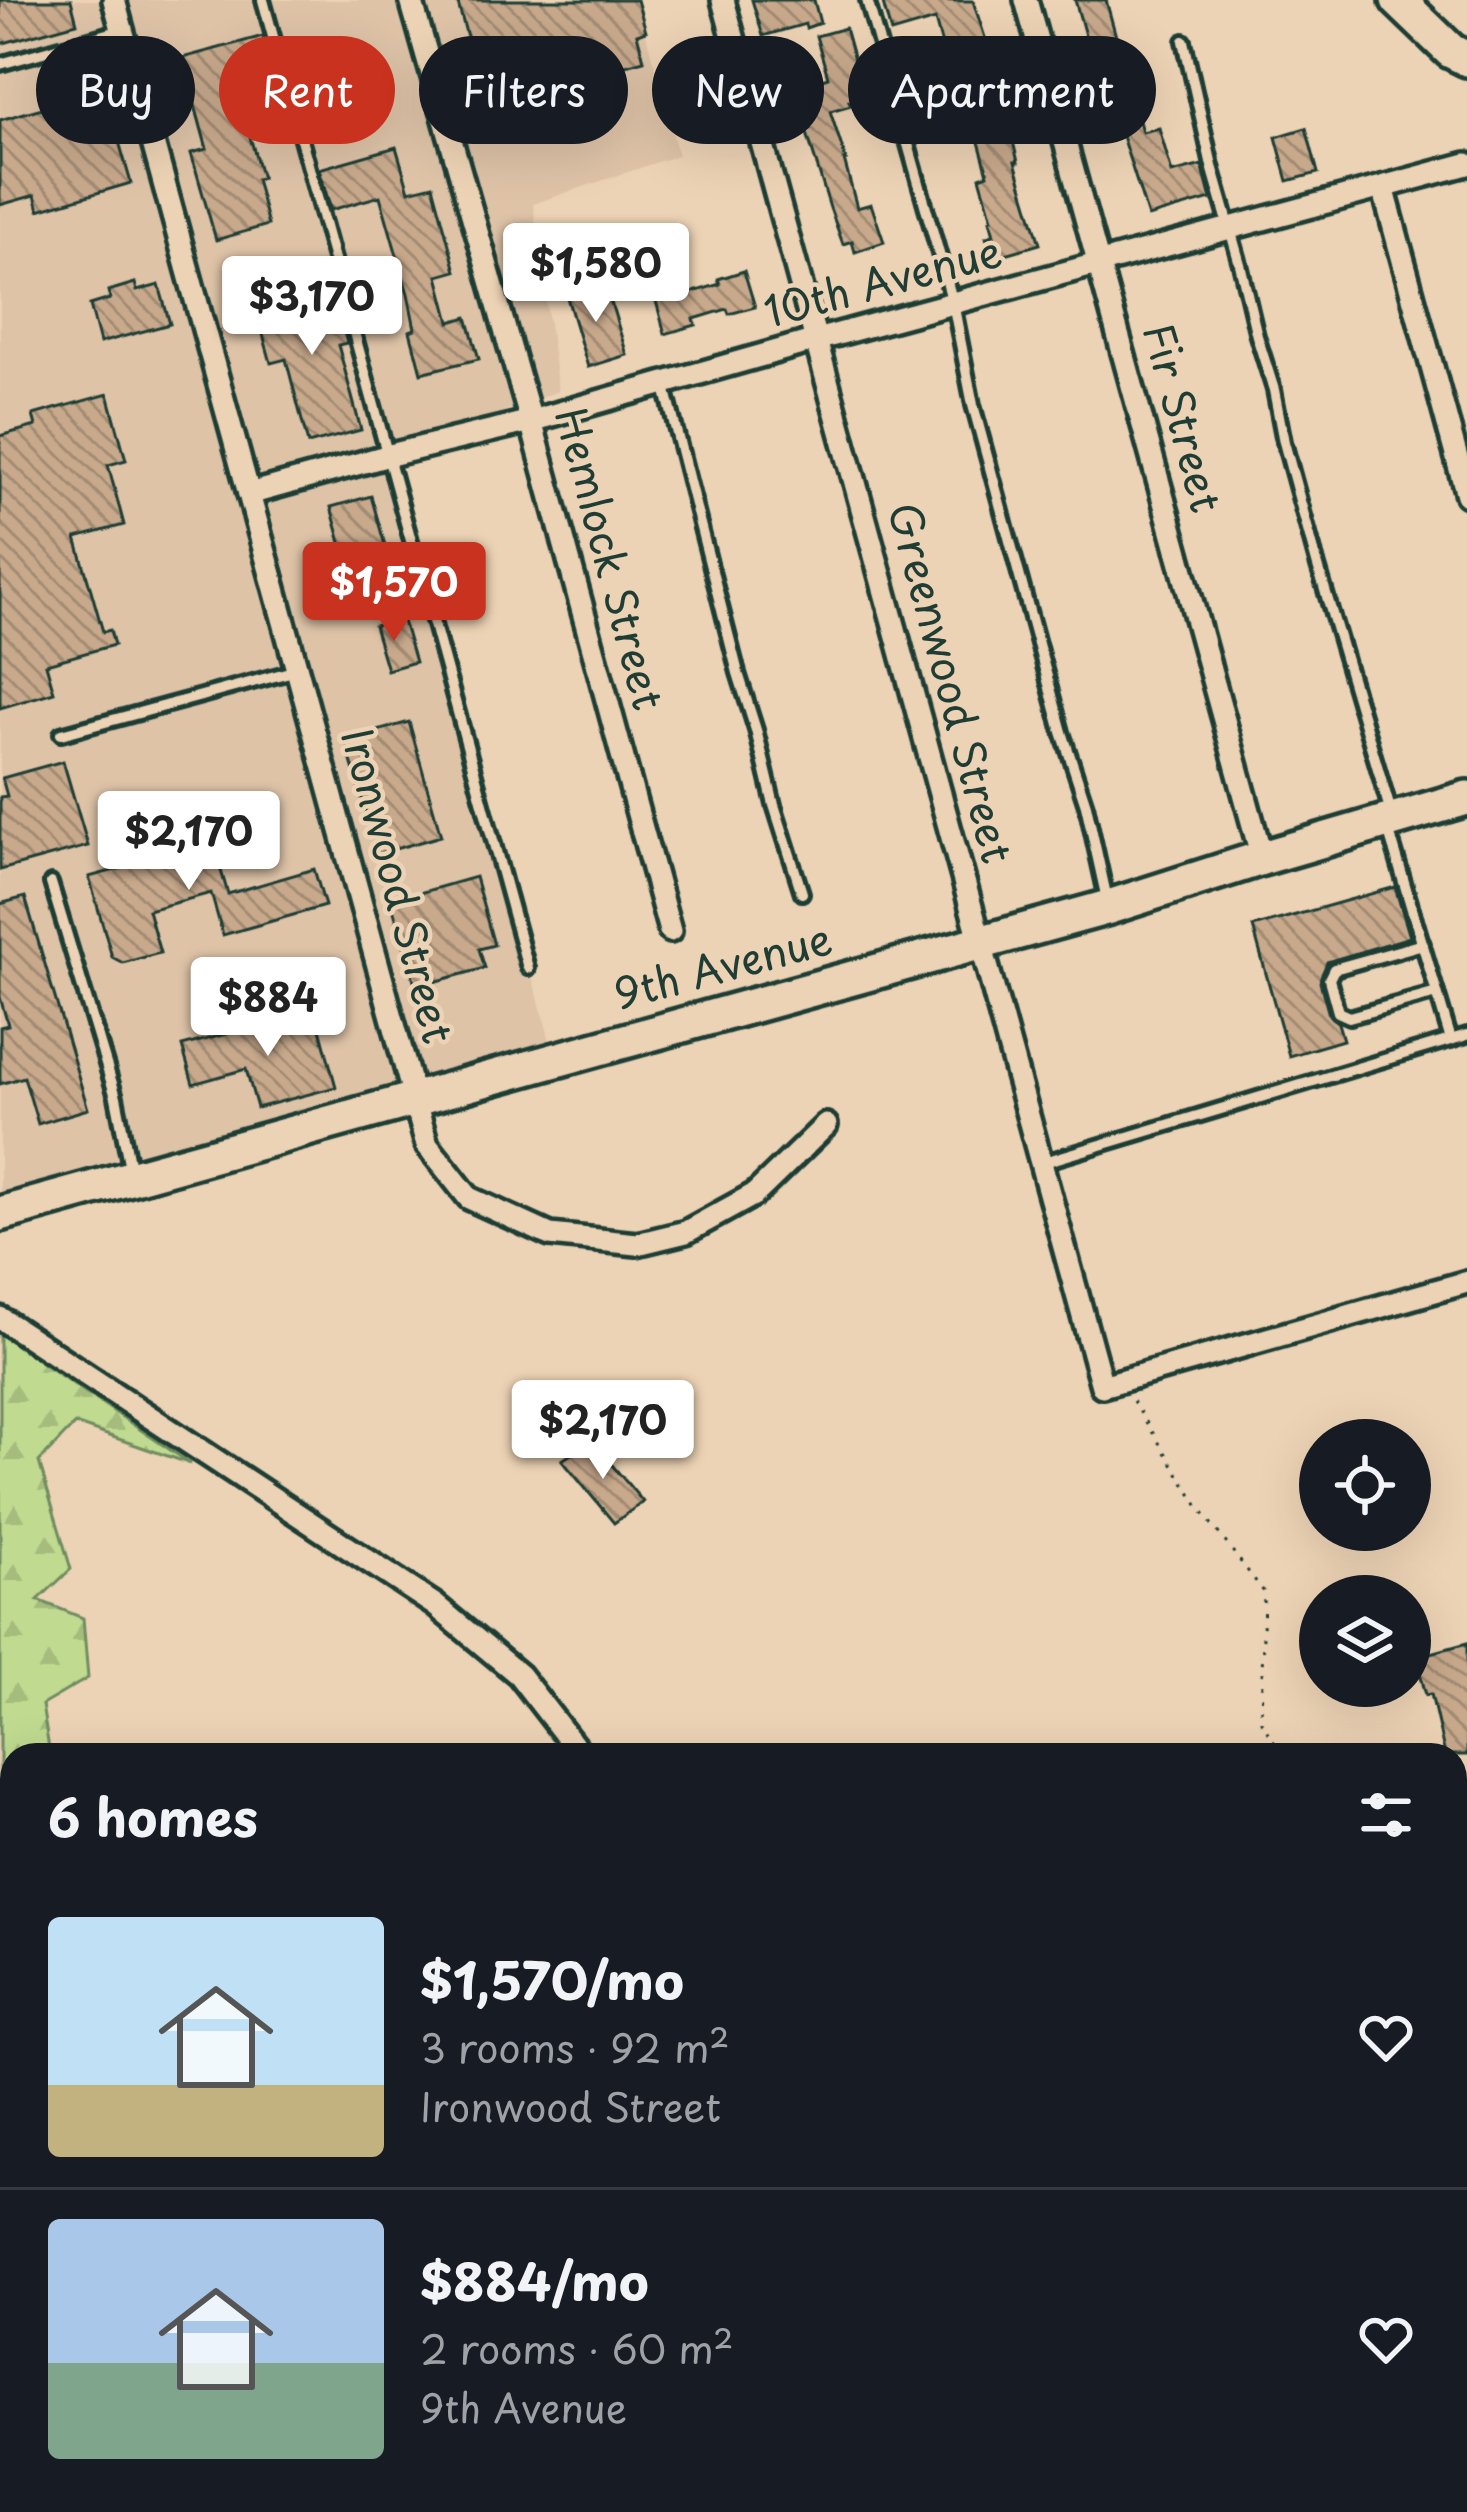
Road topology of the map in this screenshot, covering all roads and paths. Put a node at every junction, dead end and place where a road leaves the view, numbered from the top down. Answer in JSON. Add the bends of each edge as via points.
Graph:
{"nodes":[{"id":1,"x":114,"y":0,"type":"edge"},
{"id":2,"x":263,"y":0,"type":"edge"},
{"id":3,"x":411,"y":0,"type":"edge"},
{"id":4,"x":723,"y":0,"type":"edge"},
{"id":5,"x":867,"y":0,"type":"edge"},
{"id":6,"x":1026,"y":0,"type":"edge"},
{"id":7,"x":1398,"y":0,"type":"edge"},
{"id":8,"x":122,"y":30,"type":"junction"},
{"id":9,"x":1184,"y":41,"type":"dead end"},
{"id":10,"x":1467,"y":59,"type":"edge"},
{"id":11,"x":0,"y":64,"type":"edge"},
{"id":12,"x":1467,"y":164,"type":"edge"},
{"id":13,"x":1383,"y":187,"type":"junction"},
{"id":14,"x":1229,"y":228,"type":"junction"},
{"id":15,"x":1099,"y":263,"type":"junction"},
{"id":16,"x":953,"y":303,"type":"junction"},
{"id":17,"x":816,"y":340,"type":"junction"},
{"id":18,"x":664,"y":383,"type":"junction"},
{"id":19,"x":531,"y":421,"type":"junction"},
{"id":20,"x":386,"y":456,"type":"junction"},
{"id":21,"x":249,"y":494,"type":"junction"},
{"id":22,"x":1467,"y":495,"type":"edge"},
{"id":23,"x":297,"y":670,"type":"junction"},
{"id":24,"x":61,"y":734,"type":"dead end"},
{"id":25,"x":1467,"y":798,"type":"edge"},
{"id":26,"x":1390,"y":820,"type":"junction"},
{"id":27,"x":1262,"y":858,"type":"junction"},
{"id":28,"x":51,"y":884,"type":"dead end"},
{"id":29,"x":802,"y":893,"type":"dead end"},
{"id":30,"x":1109,"y":907,"type":"junction"},
{"id":31,"x":670,"y":932,"type":"dead end"},
{"id":32,"x":980,"y":943,"type":"junction"},
{"id":33,"x":1423,"y":944,"type":"junction"},
{"id":34,"x":528,"y":968,"type":"dead end"},
{"id":35,"x":1437,"y":993,"type":"junction"},
{"id":36,"x":1467,"y":1035,"type":"edge"},
{"id":37,"x":1451,"y":1040,"type":"junction"},
{"id":38,"x":414,"y":1097,"type":"junction"},
{"id":39,"x":826,"y":1125,"type":"dead end"},
{"id":40,"x":1041,"y":1163,"type":"junction"},
{"id":41,"x":132,"y":1176,"type":"junction"},
{"id":42,"x":0,"y":1214,"type":"edge"},
{"id":43,"x":1467,"y":1282,"type":"edge"},
{"id":44,"x":0,"y":1318,"type":"edge"},
{"id":45,"x":1111,"y":1384,"type":"junction"},
{"id":46,"x":572,"y":1743,"type":"edge"},
{"id":47,"x":1275,"y":1743,"type":"edge"}],
"edges":[{"from":1,"to":8,"type":"street","name":"Ironwood Street"},
{"from":2,"to":20,"type":"lane"},
{"from":3,"to":19,"type":"street","name":"Hemlock Street"},
{"from":4,"to":17,"type":"street","name":"Greenwood Street"},
{"from":5,"to":16,"type":"lane"},
{"from":6,"to":15,"type":"street","name":"Fir Street"},
{"from":7,"to":10,"type":"main road"},
{"from":8,"to":11,"type":"lane"},
{"from":8,"to":21,"type":"street","name":"Ironwood Street"},
{"from":9,"to":14,"type":"lane"},
{"from":12,"to":13,"type":"street","name":"10th Avenue"},
{"from":13,"to":14,"type":"street","name":"10th Avenue"},
{"from":13,"to":22,"type":"street"},
{"from":14,"to":15,"type":"street","name":"10th Avenue"},
{"from":14,"to":26,"type":"lane"},
{"from":15,"to":16,"type":"street","name":"10th Avenue"},
{"from":15,"to":27,"type":"street","name":"Fir Street"},
{"from":16,"to":17,"type":"street","name":"10th Avenue"},
{"from":16,"to":30,"type":"lane","via":[[973,405]]},
{"from":17,"to":18,"type":"street","name":"10th Avenue"},
{"from":17,"to":32,"type":"street","name":"Greenwood Street"},
{"from":18,"to":19,"type":"street","name":"10th Avenue"},
{"from":18,"to":29,"type":"lane"},
{"from":19,"to":20,"type":"street","name":"10th Avenue"},
{"from":19,"to":31,"type":"street","name":"Hemlock Street"},
{"from":20,"to":21,"type":"street","name":"10th Avenue"},
{"from":20,"to":34,"type":"lane"},
{"from":21,"to":23,"type":"street","name":"Ironwood Street"},
{"from":23,"to":24,"type":"lane"},
{"from":23,"to":38,"type":"street","name":"Ironwood Street"},
{"from":25,"to":26,"type":"main road","name":"9th Avenue"},
{"from":26,"to":27,"type":"main road","name":"9th Avenue"},
{"from":26,"to":33,"type":"lane"},
{"from":27,"to":30,"type":"main road","name":"9th Avenue"},
{"from":28,"to":41,"type":"lane"},
{"from":30,"to":32,"type":"main road","name":"9th Avenue"},
{"from":32,"to":38,"type":"main road","name":"9th Avenue"},
{"from":32,"to":40,"type":"street","name":"Greenwood Street"},
{"from":33,"to":35,"type":"lane"},
{"from":33,"to":35,"type":"lane","via":[[1334,969],[1329,979],[1339,1012],[1349,1017]]},
{"from":35,"to":37,"type":"lane"},
{"from":36,"to":37,"type":"lane"},
{"from":37,"to":40,"type":"lane"},
{"from":38,"to":39,"type":"street","name":"Ironwood Street","via":[[427,1145],[470,1198],[550,1235],[612,1244],[686,1232],[731,1208]]},
{"from":38,"to":41,"type":"main road","name":"9th Avenue"},
{"from":40,"to":45,"type":"street","name":"Greenwood Street"},
{"from":41,"to":42,"type":"main road","name":"9th Avenue"},
{"from":43,"to":45,"type":"street"},
{"from":44,"to":46,"type":"street","via":[[435,1605],[519,1676]]},
{"from":45,"to":47,"type":"path","via":[[1264,1592],[1261,1721]]}]}
